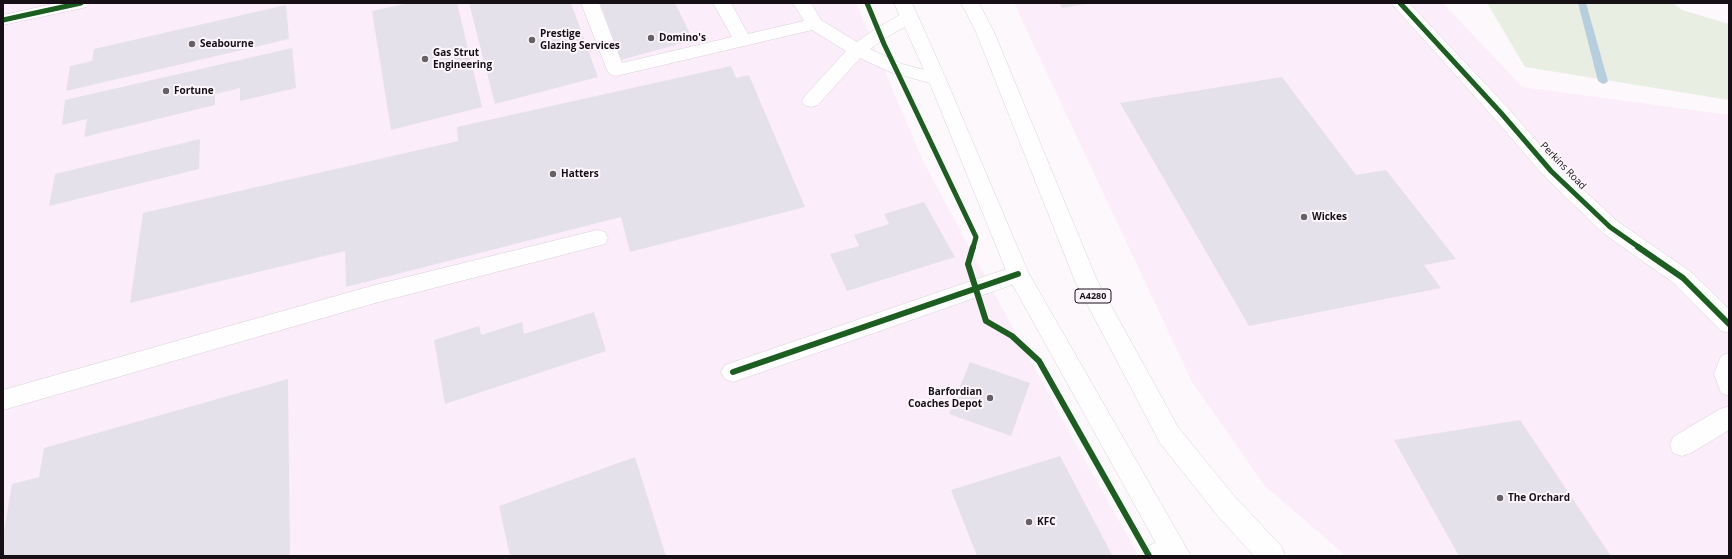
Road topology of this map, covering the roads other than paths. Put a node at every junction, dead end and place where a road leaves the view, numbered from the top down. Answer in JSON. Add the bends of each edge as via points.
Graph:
{"nodes":[{"id":1,"x":80,"y":3,"type":"edge"},
{"id":2,"x":590,"y":3,"type":"edge"},
{"id":3,"x":722,"y":3,"type":"edge"},
{"id":4,"x":802,"y":3,"type":"edge"},
{"id":5,"x":970,"y":3,"type":"edge"},
{"id":6,"x":1400,"y":3,"type":"edge"},
{"id":7,"x":906,"y":10,"type":"edge"},
{"id":8,"x":3,"y":20,"type":"edge"},
{"id":9,"x":816,"y":24,"type":"junction"},
{"id":10,"x":743,"y":41,"type":"junction"},
{"id":11,"x":857,"y":50,"type":"junction"},
{"id":12,"x":936,"y":79,"type":"junction"},
{"id":13,"x":811,"y":101,"type":"dead end"},
{"id":14,"x":597,"y":238,"type":"dead end"},
{"id":15,"x":1018,"y":274,"type":"junction"},
{"id":16,"x":1729,"y":324,"type":"edge"},
{"id":17,"x":1729,"y":363,"type":"edge"},
{"id":18,"x":733,"y":372,"type":"dead end"},
{"id":19,"x":1729,"y":386,"type":"edge"},
{"id":20,"x":3,"y":400,"type":"edge"},
{"id":21,"x":1729,"y":417,"type":"edge"},
{"id":22,"x":1682,"y":445,"type":"dead end"},
{"id":23,"x":1169,"y":554,"type":"edge"},
{"id":24,"x":1272,"y":556,"type":"edge"}],
"edges":[{"from":1,"to":8,"type":"main road"},
{"from":2,"to":10,"type":"main road","via":[[616,70]]},
{"from":3,"to":10,"type":"main road"},
{"from":4,"to":9,"type":"main road"},
{"from":5,"to":24,"type":"main road","number":"A4280","via":[[1086,282],[1169,435],[1226,506]]},
{"from":6,"to":16,"type":"main road","name":"Perkins Road","via":[[1551,171],[1610,227],[1683,278]]},
{"from":7,"to":11,"type":"main road"},
{"from":7,"to":12,"type":"main road"},
{"from":9,"to":10,"type":"main road"},
{"from":9,"to":11,"type":"main road"},
{"from":11,"to":12,"type":"main road","via":[[896,68]]},
{"from":11,"to":13,"type":"main road"},
{"from":12,"to":15,"type":"main road"},
{"from":14,"to":20,"type":"main road","via":[[375,294]]},
{"from":15,"to":18,"type":"main road"},
{"from":15,"to":23,"type":"main road"},
{"from":17,"to":19,"type":"main road","via":[[1726,374]]},
{"from":21,"to":22,"type":"main road"}]}
